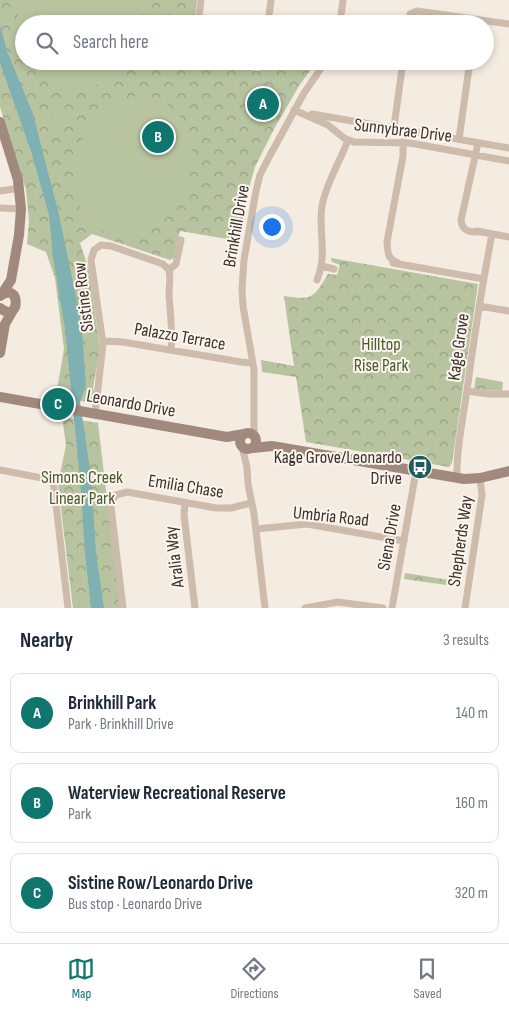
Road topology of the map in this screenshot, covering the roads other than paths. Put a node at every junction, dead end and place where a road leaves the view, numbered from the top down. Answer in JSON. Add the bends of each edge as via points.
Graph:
{"nodes":[{"id":1,"x":201,"y":0,"type":"edge"},
{"id":2,"x":271,"y":0,"type":"edge"},
{"id":3,"x":344,"y":0,"type":"edge"},
{"id":4,"x":199,"y":15,"type":"edge"},
{"id":5,"x":269,"y":15,"type":"edge"},
{"id":6,"x":342,"y":15,"type":"edge"},
{"id":7,"x":410,"y":15,"type":"edge"},
{"id":8,"x":437,"y":15,"type":"edge"},
{"id":9,"x":494,"y":23,"type":"edge"},
{"id":10,"x":509,"y":24,"type":"edge"},
{"id":11,"x":320,"y":70,"type":"edge"},
{"id":12,"x":402,"y":70,"type":"edge"},
{"id":13,"x":469,"y":70,"type":"edge"},
{"id":14,"x":295,"y":108,"type":"junction"},
{"id":15,"x":0,"y":122,"type":"edge"},
{"id":16,"x":330,"y":122,"type":"junction"},
{"id":17,"x":394,"y":127,"type":"junction"},
{"id":18,"x":459,"y":139,"type":"junction"},
{"id":19,"x":348,"y":140,"type":"junction"},
{"id":20,"x":403,"y":142,"type":"junction"},
{"id":21,"x":476,"y":142,"type":"junction"},
{"id":22,"x":509,"y":148,"type":"edge"},
{"id":23,"x":474,"y":154,"type":"junction"},
{"id":24,"x":509,"y":161,"type":"edge"},
{"id":25,"x":20,"y":188,"type":"junction"},
{"id":26,"x":0,"y":191,"type":"edge"},
{"id":27,"x":0,"y":208,"type":"edge"},
{"id":28,"x":22,"y":209,"type":"junction"},
{"id":29,"x":492,"y":234,"type":"junction"},
{"id":30,"x":509,"y":237,"type":"edge"},
{"id":31,"x":180,"y":240,"type":"dead end"},
{"id":32,"x":322,"y":266,"type":"junction"},
{"id":33,"x":334,"y":269,"type":"dead end"},
{"id":34,"x":170,"y":270,"type":"junction"},
{"id":35,"x":484,"y":279,"type":"junction"},
{"id":36,"x":11,"y":280,"type":"junction"},
{"id":37,"x":317,"y":280,"type":"dead end"},
{"id":38,"x":1,"y":295,"type":"edge"},
{"id":39,"x":15,"y":297,"type":"junction"},
{"id":40,"x":479,"y":306,"type":"junction"},
{"id":41,"x":0,"y":308,"type":"edge"},
{"id":42,"x":13,"y":310,"type":"junction"},
{"id":43,"x":509,"y":311,"type":"edge"},
{"id":44,"x":103,"y":341,"type":"junction"},
{"id":45,"x":171,"y":350,"type":"junction"},
{"id":46,"x":0,"y":353,"type":"edge"},
{"id":47,"x":252,"y":363,"type":"junction"},
{"id":48,"x":467,"y":391,"type":"junction"},
{"id":49,"x":509,"y":394,"type":"edge"},
{"id":50,"x":0,"y":397,"type":"edge"},
{"id":51,"x":94,"y":414,"type":"junction"},
{"id":52,"x":249,"y":435,"type":"junction"},
{"id":53,"x":227,"y":437,"type":"junction"},
{"id":54,"x":272,"y":446,"type":"junction"},
{"id":55,"x":247,"y":447,"type":"junction"},
{"id":56,"x":0,"y":470,"type":"edge"},
{"id":57,"x":416,"y":471,"type":"junction"},
{"id":58,"x":509,"y":471,"type":"edge"},
{"id":59,"x":454,"y":478,"type":"junction"},
{"id":60,"x":480,"y":478,"type":"junction"},
{"id":61,"x":185,"y":503,"type":"junction"},
{"id":62,"x":251,"y":503,"type":"junction"},
{"id":63,"x":256,"y":529,"type":"junction"},
{"id":64,"x":404,"y":541,"type":"junction"},
{"id":65,"x":68,"y":608,"type":"edge"},
{"id":66,"x":124,"y":608,"type":"edge"},
{"id":67,"x":195,"y":608,"type":"edge"},
{"id":68,"x":265,"y":608,"type":"edge"},
{"id":69,"x":305,"y":608,"type":"edge"},
{"id":70,"x":382,"y":608,"type":"edge"},
{"id":71,"x":392,"y":608,"type":"edge"},
{"id":72,"x":465,"y":608,"type":"edge"}],
"edges":[{"from":1,"to":4,"type":"street"},
{"from":2,"to":5,"type":"street"},
{"from":3,"to":6,"type":"street"},
{"from":7,"to":8,"type":"street","via":[[418,12]]},
{"from":9,"to":10,"type":"street"},
{"from":11,"to":14,"type":"street","name":"Brinkhill Drive"},
{"from":12,"to":17,"type":"street"},
{"from":13,"to":18,"type":"street"},
{"from":14,"to":16,"type":"street","name":"Sunnybrae Drive"},
{"from":14,"to":47,"type":"street","name":"Brinkhill Drive","via":[[260,175],[244,260],[243,306]]},
{"from":15,"to":25,"type":"street"},
{"from":16,"to":17,"type":"street","name":"Sunnybrae Drive"},
{"from":16,"to":19,"type":"street","name":"Sunnybrae Drive"},
{"from":17,"to":18,"type":"street","name":"Sunnybrae Drive"},
{"from":18,"to":21,"type":"street","name":"Sunnybrae Drive"},
{"from":19,"to":20,"type":"street","name":"Sunnybrae Drive"},
{"from":19,"to":32,"type":"street","via":[[322,207]]},
{"from":20,"to":23,"type":"street","name":"Sunnybrae Drive"},
{"from":20,"to":35,"type":"street","via":[[384,249],[385,259],[391,263]]},
{"from":21,"to":22,"type":"street","name":"Sunnybrae Drive"},
{"from":21,"to":23,"type":"street"},
{"from":23,"to":24,"type":"street","name":"Sunnybrae Drive"},
{"from":23,"to":29,"type":"street","via":[[462,227],[471,232]]},
{"from":25,"to":26,"type":"street"},
{"from":25,"to":28,"type":"street"},
{"from":27,"to":28,"type":"street"},
{"from":28,"to":36,"type":"street"},
{"from":29,"to":30,"type":"street"},
{"from":29,"to":35,"type":"street","name":"Kage Grove"},
{"from":31,"to":34,"type":"street","via":[[176,264]]},
{"from":32,"to":33,"type":"street"},
{"from":32,"to":37,"type":"street"},
{"from":34,"to":44,"type":"street","name":"Sistine Row","via":[[163,264],[111,246],[97,247],[91,260]]},
{"from":34,"to":45,"type":"street"},
{"from":35,"to":40,"type":"street","name":"Kage Grove"},
{"from":36,"to":38,"type":"street"},
{"from":36,"to":39,"type":"street"},
{"from":38,"to":39,"type":"street","via":[[10,293]]},
{"from":39,"to":42,"type":"street"},
{"from":40,"to":43,"type":"street"},
{"from":40,"to":48,"type":"street","name":"Kage Grove"},
{"from":41,"to":42,"type":"street","via":[[7,312]]},
{"from":42,"to":46,"type":"street","via":[[5,324]]},
{"from":44,"to":45,"type":"street","name":"Palazzo Terrace"},
{"from":44,"to":51,"type":"street","name":"Sistine Row","via":[[98,395],[101,406]]},
{"from":45,"to":47,"type":"street","name":"Palazzo Terrace"},
{"from":47,"to":52,"type":"street","name":"Brinkhill Drive","via":[[253,413]]},
{"from":48,"to":49,"type":"street"},
{"from":48,"to":59,"type":"street","name":"Kage Grove"},
{"from":50,"to":51,"type":"street","name":"Leonardo Drive"},
{"from":51,"to":53,"type":"street","name":"Leonardo Drive"},
{"from":52,"to":53,"type":"street","name":"Leonardo Drive"},
{"from":52,"to":54,"type":"street"},
{"from":52,"to":55,"type":"street","via":[[240,438]]},
{"from":52,"to":55,"type":"street","via":[[256,444]]},
{"from":53,"to":55,"type":"street","name":"Leonardo Drive"},
{"from":54,"to":55,"type":"street"},
{"from":54,"to":57,"type":"street"},
{"from":55,"to":62,"type":"street"},
{"from":56,"to":65,"type":"street","via":[[52,482]]},
{"from":57,"to":59,"type":"street"},
{"from":57,"to":64,"type":"street","name":"Siena Drive"},
{"from":58,"to":60,"type":"street"},
{"from":59,"to":60,"type":"street"},
{"from":60,"to":72,"type":"street","name":"Shepherds Way","via":[[482,496]]},
{"from":61,"to":62,"type":"street","name":"Emilia Chase","via":[[225,509]]},
{"from":61,"to":66,"type":"street","name":"Emilia Chase","via":[[127,492],[116,495],[112,500]]},
{"from":61,"to":67,"type":"street","name":"Aralia Way","via":[[184,520]]},
{"from":62,"to":63,"type":"street"},
{"from":63,"to":64,"type":"street","name":"Umbria Road","via":[[307,524]]},
{"from":63,"to":68,"type":"street"},
{"from":64,"to":71,"type":"street","name":"Siena Drive"},
{"from":69,"to":70,"type":"street","via":[[338,602]]}]}
